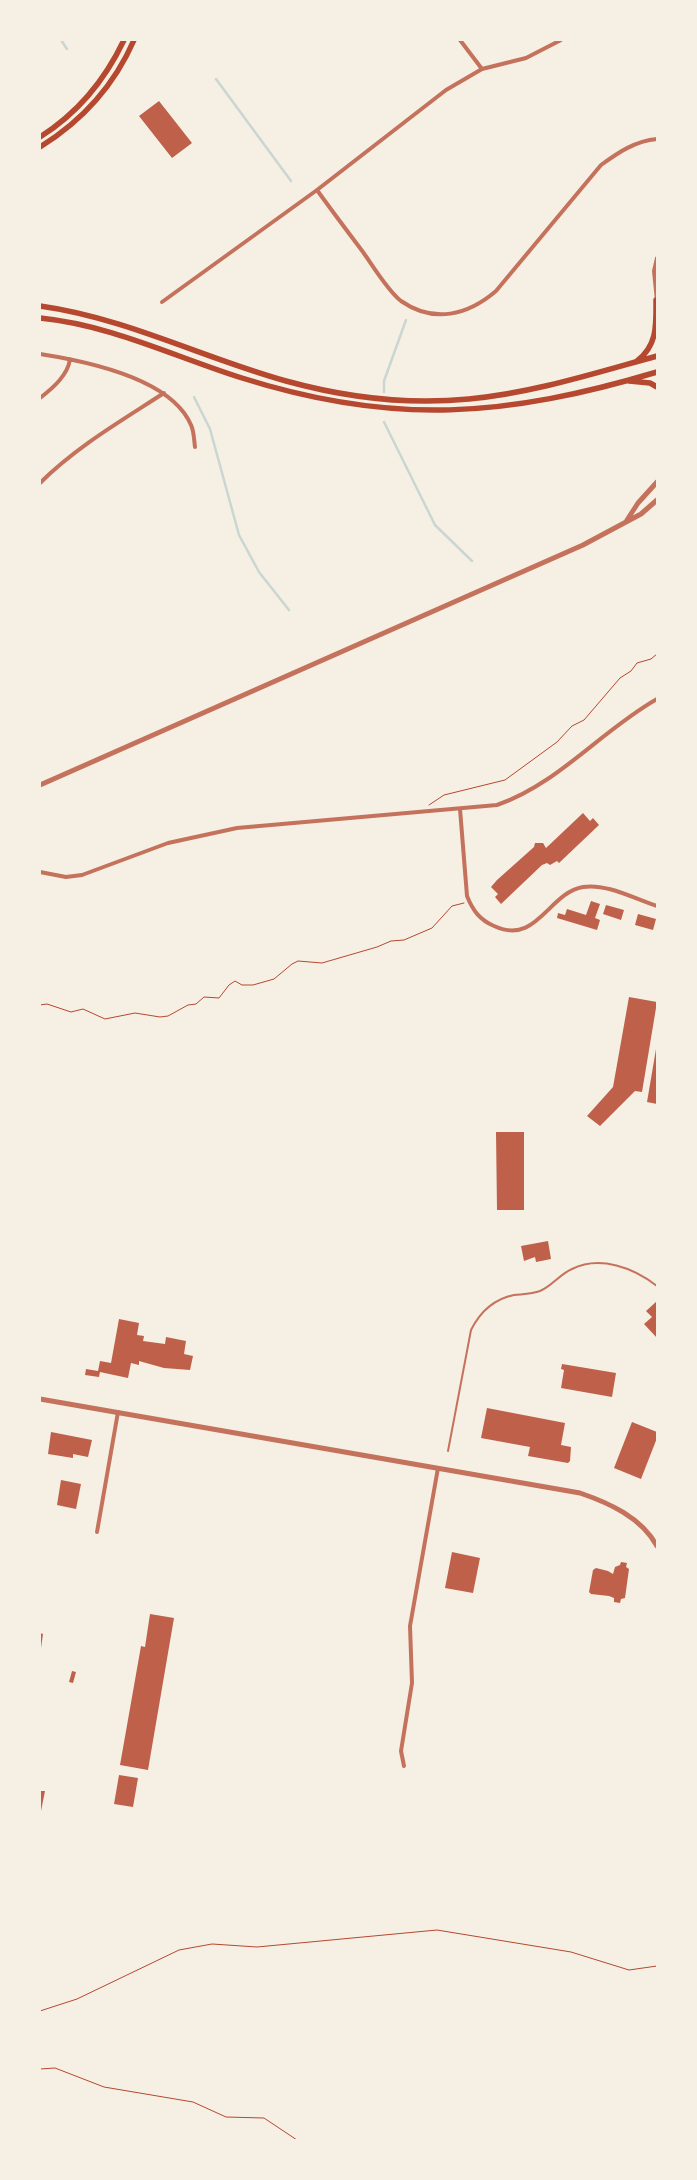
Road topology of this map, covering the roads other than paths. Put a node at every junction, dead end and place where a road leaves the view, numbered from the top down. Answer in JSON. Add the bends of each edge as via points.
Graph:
{"nodes":[{"id":1,"x":124,"y":40,"type":"edge"},
{"id":2,"x":134,"y":40,"type":"edge"},
{"id":3,"x":460,"y":40,"type":"edge"},
{"id":4,"x":561,"y":40,"type":"edge"},
{"id":5,"x":482,"y":69,"type":"junction"},
{"id":6,"x":40,"y":137,"type":"edge"},
{"id":7,"x":657,"y":139,"type":"edge"},
{"id":8,"x":40,"y":147,"type":"edge"},
{"id":9,"x":317,"y":190,"type":"junction"},
{"id":10,"x":657,"y":258,"type":"edge"},
{"id":11,"x":657,"y":301,"type":"edge"},
{"id":12,"x":162,"y":302,"type":"dead end"},
{"id":13,"x":40,"y":306,"type":"edge"},
{"id":14,"x":40,"y":318,"type":"edge"},
{"id":15,"x":40,"y":354,"type":"edge"},
{"id":16,"x":657,"y":356,"type":"edge"},
{"id":17,"x":70,"y":359,"type":"junction"},
{"id":18,"x":634,"y":363,"type":"junction"},
{"id":19,"x":657,"y":372,"type":"edge"},
{"id":20,"x":624,"y":381,"type":"junction"},
{"id":21,"x":657,"y":386,"type":"edge"},
{"id":22,"x":164,"y":393,"type":"junction"},
{"id":23,"x":40,"y":398,"type":"edge"},
{"id":24,"x":195,"y":447,"type":"dead end"},
{"id":25,"x":657,"y":482,"type":"edge"},
{"id":26,"x":40,"y":483,"type":"edge"},
{"id":27,"x":657,"y":500,"type":"edge"},
{"id":28,"x":627,"y":521,"type":"junction"},
{"id":29,"x":657,"y":699,"type":"edge"},
{"id":30,"x":40,"y":785,"type":"edge"},
{"id":31,"x":460,"y":809,"type":"junction"},
{"id":32,"x":40,"y":872,"type":"edge"},
{"id":33,"x":657,"y":906,"type":"edge"},
{"id":34,"x":657,"y":1286,"type":"edge"},
{"id":35,"x":40,"y":1399,"type":"edge"},
{"id":36,"x":118,"y":1412,"type":"junction"},
{"id":37,"x":448,"y":1450,"type":"dead end"},
{"id":38,"x":438,"y":1468,"type":"junction"},
{"id":39,"x":97,"y":1532,"type":"dead end"},
{"id":40,"x":657,"y":1546,"type":"edge"},
{"id":41,"x":404,"y":1766,"type":"dead end"}],
"edges":[{"from":1,"to":6,"type":"main road","via":[[96,88],[69,115]]},
{"from":2,"to":8,"type":"main road","via":[[103,93],[77,122]]},
{"from":3,"to":5,"type":"street"},
{"from":4,"to":5,"type":"street","via":[[526,58]]},
{"from":5,"to":9,"type":"street","via":[[446,90]]},
{"from":7,"to":9,"type":"street","via":[[643,140],[601,165],[496,291],[480,304],[442,316],[425,313],[400,300]]},
{"from":9,"to":12,"type":"street"},
{"from":10,"to":11,"type":"street","via":[[654,271]]},
{"from":11,"to":18,"type":"main road","via":[[656,332],[652,344]]},
{"from":13,"to":18,"type":"main road","via":[[132,327],[286,381],[384,399],[468,399],[515,393]]},
{"from":14,"to":20,"type":"main road","via":[[100,329],[283,391],[382,409],[418,412],[517,406]]},
{"from":15,"to":17,"type":"street"},
{"from":16,"to":18,"type":"main road"},
{"from":17,"to":22,"type":"street","via":[[135,378]]},
{"from":17,"to":23,"type":"street","via":[[62,377]]},
{"from":19,"to":20,"type":"main road"},
{"from":20,"to":21,"type":"main road"},
{"from":22,"to":24,"type":"street","via":[[191,424]]},
{"from":22,"to":26,"type":"street","via":[[81,447]]},
{"from":25,"to":28,"type":"street"},
{"from":27,"to":28,"type":"street"},
{"from":28,"to":30,"type":"street","via":[[583,545]]},
{"from":29,"to":31,"type":"street","via":[[516,798],[497,805]]},
{"from":31,"to":32,"type":"street","via":[[237,828],[168,843],[82,875],[66,877]]},
{"from":31,"to":33,"type":"street","via":[[466,887],[470,903],[483,921],[498,928],[518,930],[533,925],[560,898],[582,887],[602,888]]},
{"from":34,"to":37,"type":"lane","via":[[620,1266],[598,1262],[573,1268],[542,1290],[493,1304],[476,1320],[471,1330]]},
{"from":35,"to":36,"type":"street"},
{"from":36,"to":38,"type":"street"},
{"from":36,"to":39,"type":"street"},
{"from":38,"to":40,"type":"street","via":[[580,1493],[608,1502],[630,1516]]},
{"from":38,"to":41,"type":"street","via":[[410,1626],[412,1683],[401,1751]]}]}
